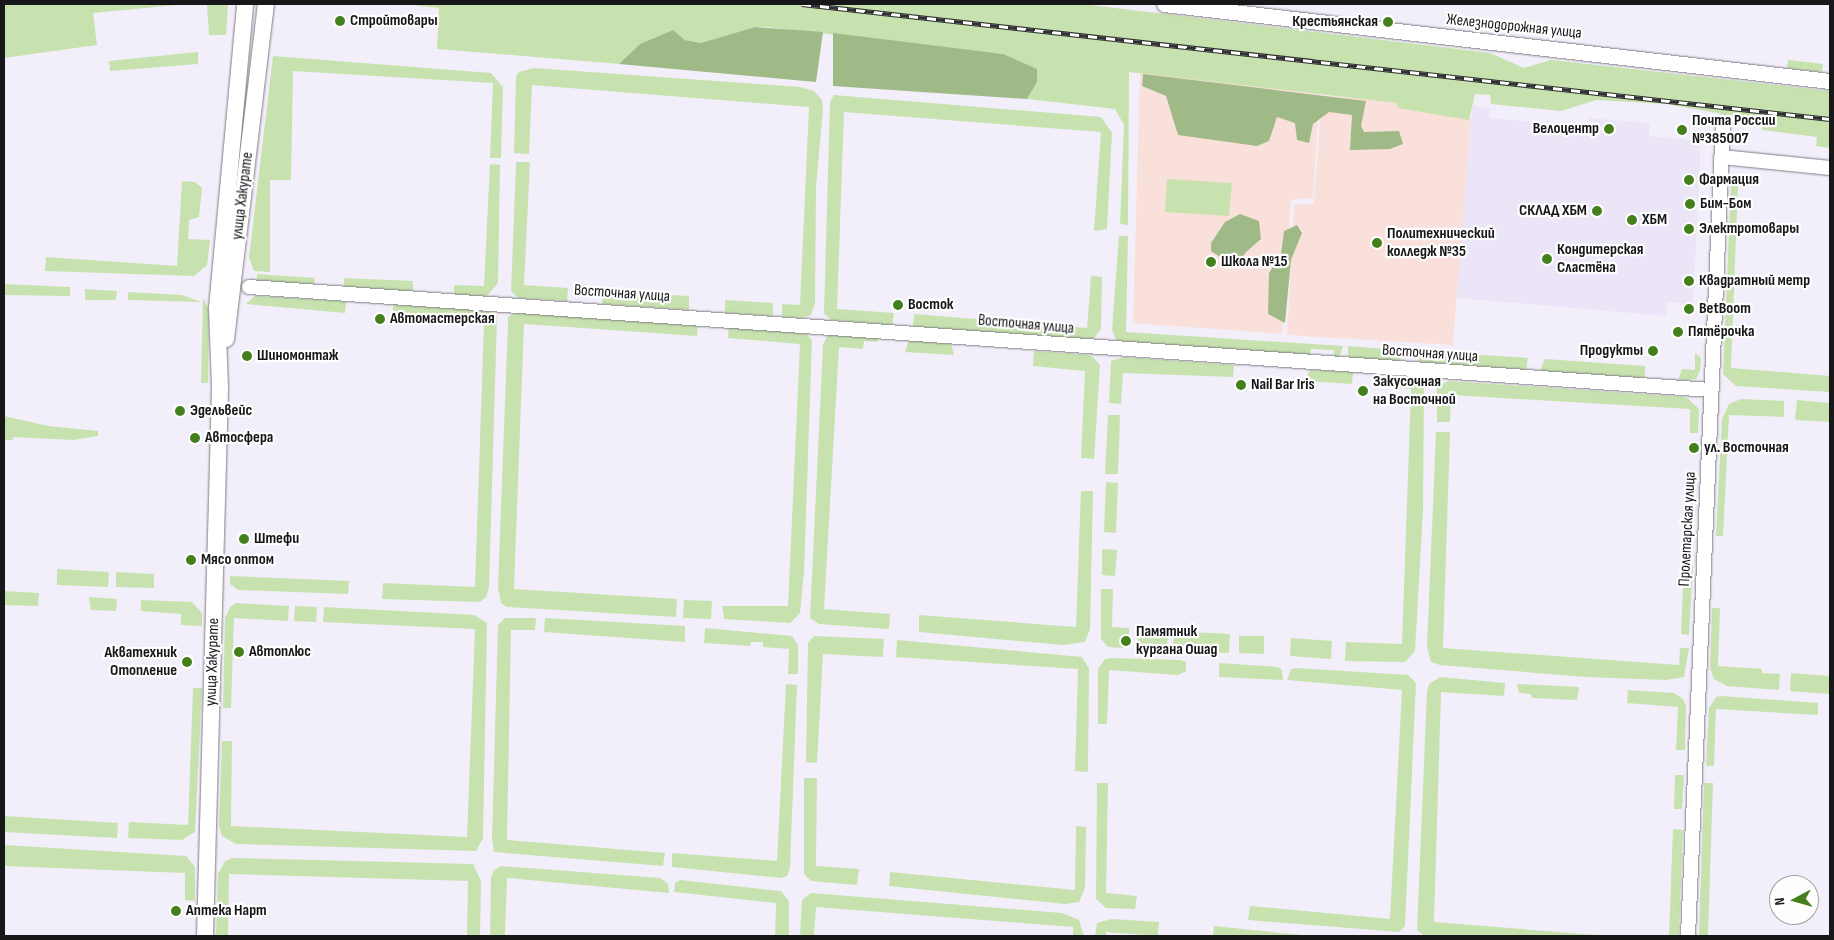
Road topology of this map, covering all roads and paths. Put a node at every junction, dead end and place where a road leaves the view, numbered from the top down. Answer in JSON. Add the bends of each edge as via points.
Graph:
{"nodes":[{"id":1,"x":245,"y":4,"type":"edge"},
{"id":2,"x":266,"y":4,"type":"edge"},
{"id":3,"x":1164,"y":4,"type":"edge"},
{"id":4,"x":1830,"y":81,"type":"edge"},
{"id":5,"x":1723,"y":123,"type":"dead end"},
{"id":6,"x":1721,"y":157,"type":"junction"},
{"id":7,"x":1830,"y":168,"type":"edge"},
{"id":8,"x":230,"y":263,"type":"junction"},
{"id":9,"x":249,"y":287,"type":"junction"},
{"id":10,"x":230,"y":308,"type":"junction"},
{"id":11,"x":220,"y":387,"type":"junction"},
{"id":12,"x":1711,"y":390,"type":"junction"},
{"id":13,"x":205,"y":936,"type":"edge"},
{"id":14,"x":1688,"y":936,"type":"edge"}],
"edges":[{"from":1,"to":8,"type":"main road","name":"улица Хакурате"},
{"from":2,"to":8,"type":"main road","name":"улица Хакурате"},
{"from":3,"to":4,"type":"main road","name":"Железнодорожная улица"},
{"from":5,"to":6,"type":"street","name":"Пролетарская улица"},
{"from":6,"to":7,"type":"street"},
{"from":6,"to":12,"type":"street","name":"Пролетарская улица"},
{"from":8,"to":9,"type":"street","via":[[235,274]]},
{"from":8,"to":10,"type":"main road","name":"улица Хакурате"},
{"from":8,"to":11,"type":"main road","name":"улица Хакурате","via":[[217,308]]},
{"from":9,"to":10,"type":"street","via":[[234,296]]},
{"from":9,"to":12,"type":"street","name":"Восточная улица"},
{"from":10,"to":11,"type":"main road","name":"улица Хакурате"},
{"from":11,"to":13,"type":"main road","name":"улица Хакурате"},
{"from":12,"to":14,"type":"street","name":"Пролетарская улица"}]}
